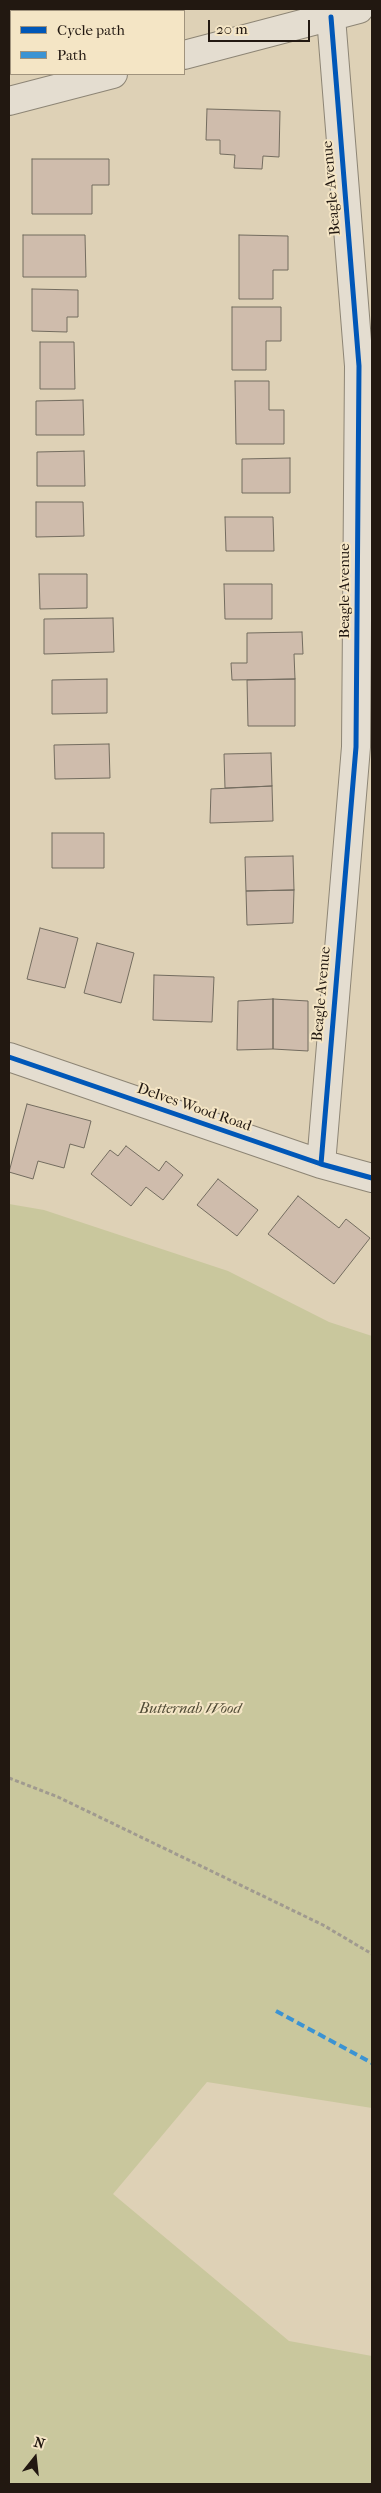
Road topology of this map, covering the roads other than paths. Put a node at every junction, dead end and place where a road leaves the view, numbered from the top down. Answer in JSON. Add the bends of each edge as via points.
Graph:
{"nodes":[{"id":1,"x":359,"y":9,"type":"edge"},
{"id":2,"x":331,"y":17,"type":"junction"},
{"id":3,"x":185,"y":55,"type":"edge"},
{"id":4,"x":109,"y":75,"type":"edge"},
{"id":5,"x":9,"y":101,"type":"edge"},
{"id":6,"x":9,"y":1057,"type":"edge"},
{"id":7,"x":320,"y":1164,"type":"junction"},
{"id":8,"x":372,"y":1178,"type":"edge"}],
"edges":[{"from":1,"to":2,"type":"street"},
{"from":2,"to":3,"type":"street"},
{"from":2,"to":7,"type":"street","name":"Beagle Avenue","via":[[359,366],[356,747]]},
{"from":4,"to":5,"type":"street"},
{"from":6,"to":7,"type":"street","name":"Delves Wood Road"},
{"from":7,"to":8,"type":"street","name":"Delves Wood Road"}]}
